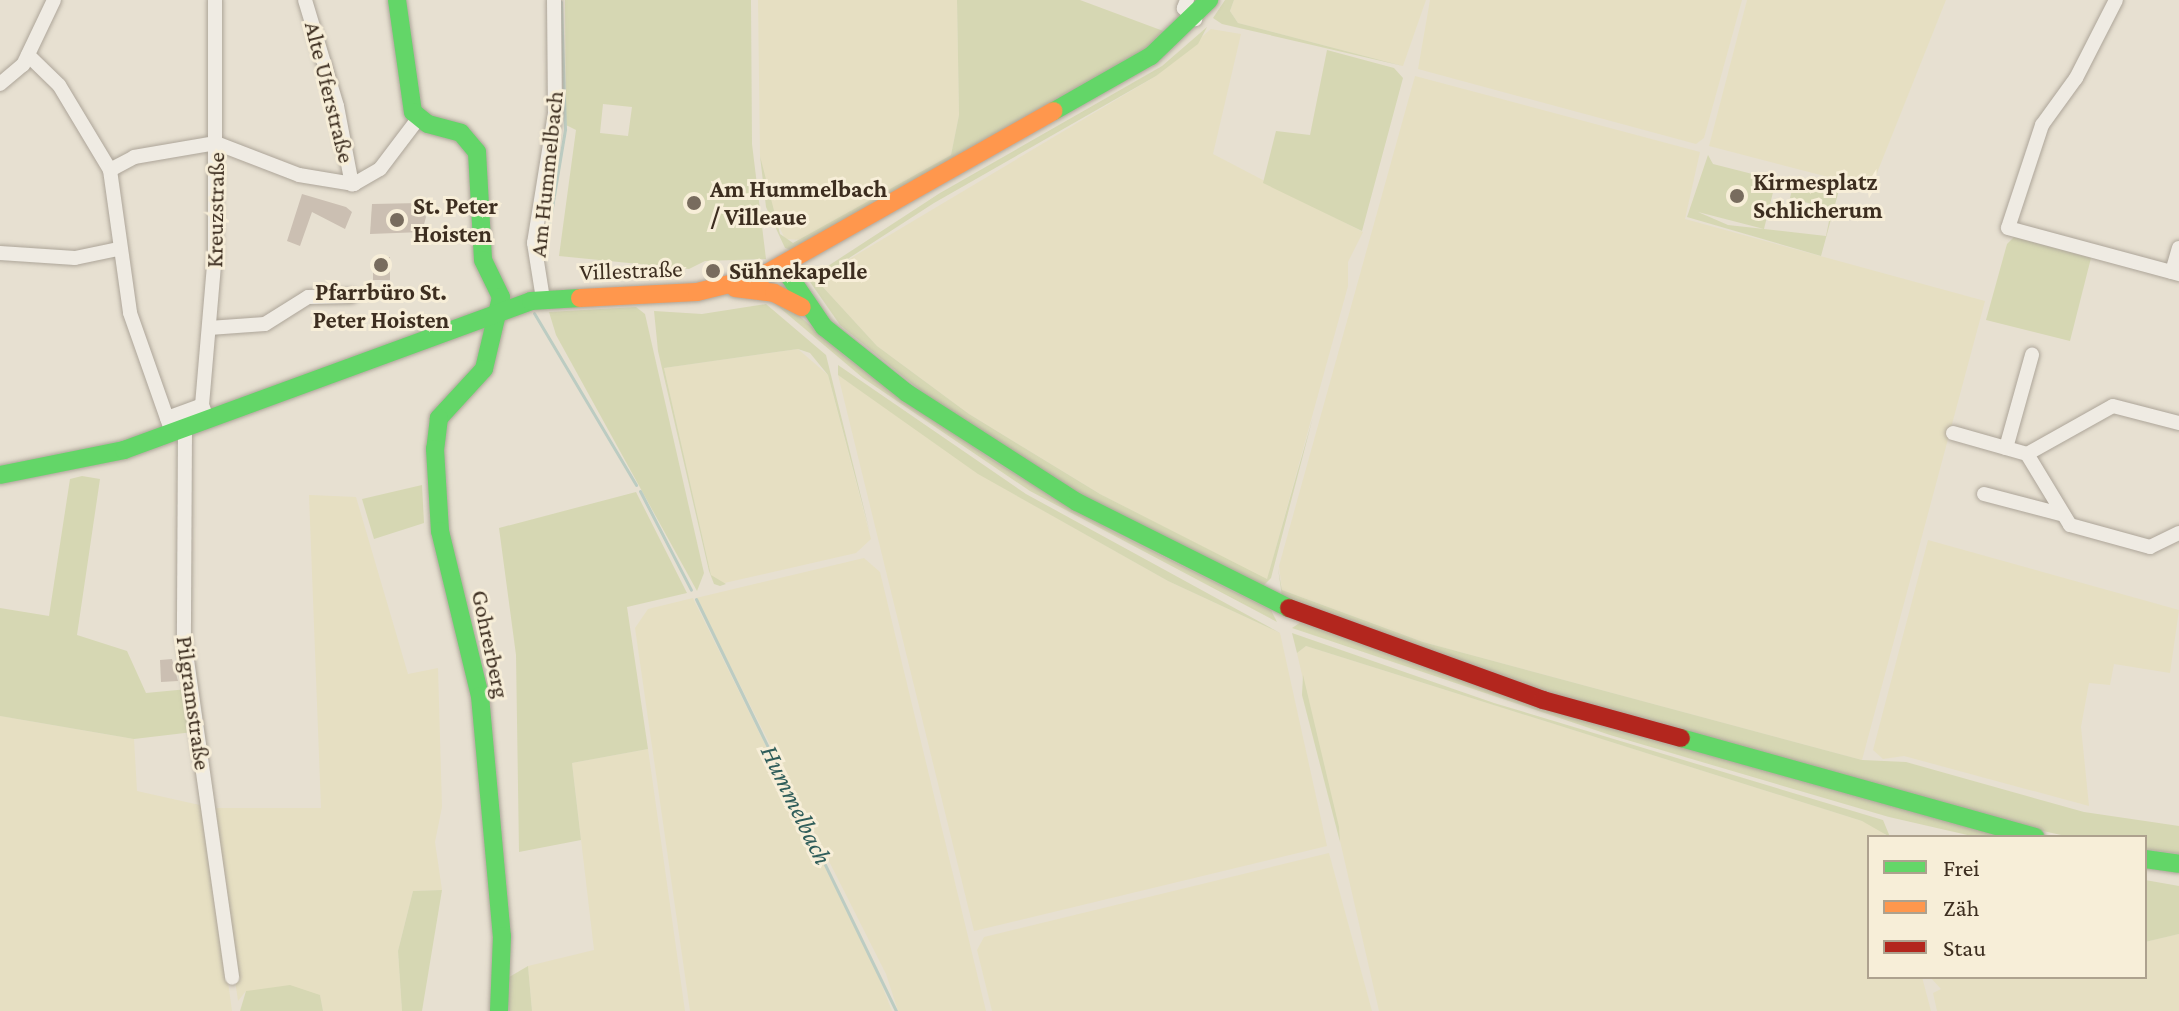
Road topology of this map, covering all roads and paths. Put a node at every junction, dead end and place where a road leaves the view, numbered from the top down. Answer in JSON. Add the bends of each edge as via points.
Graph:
{"nodes":[{"id":1,"x":54,"y":0,"type":"edge"},
{"id":2,"x":215,"y":0,"type":"edge"},
{"id":3,"x":305,"y":0,"type":"edge"},
{"id":4,"x":397,"y":0,"type":"edge"},
{"id":5,"x":554,"y":0,"type":"edge"},
{"id":6,"x":1187,"y":0,"type":"edge"},
{"id":7,"x":1209,"y":0,"type":"edge"},
{"id":8,"x":2116,"y":0,"type":"edge"},
{"id":9,"x":1195,"y":19,"type":"junction"},
{"id":10,"x":28,"y":55,"type":"junction"},
{"id":11,"x":0,"y":84,"type":"edge"},
{"id":12,"x":418,"y":119,"type":"junction"},
{"id":13,"x":216,"y":143,"type":"junction"},
{"id":14,"x":110,"y":170,"type":"junction"},
{"id":15,"x":352,"y":185,"type":"junction"},
{"id":16,"x":2179,"y":248,"type":"edge"},
{"id":17,"x":118,"y":249,"type":"junction"},
{"id":18,"x":0,"y":253,"type":"edge"},
{"id":19,"x":783,"y":267,"type":"junction"},
{"id":20,"x":2176,"y":273,"type":"edge"},
{"id":21,"x":725,"y":287,"type":"junction"},
{"id":22,"x":351,"y":296,"type":"dead end"},
{"id":23,"x":543,"y":299,"type":"junction"},
{"id":24,"x":501,"y":310,"type":"junction"},
{"id":25,"x":807,"y":310,"type":"junction"},
{"id":26,"x":209,"y":328,"type":"junction"},
{"id":27,"x":2032,"y":355,"type":"dead end"},
{"id":28,"x":205,"y":411,"type":"junction"},
{"id":29,"x":2179,"y":423,"type":"edge"},
{"id":30,"x":175,"y":425,"type":"junction"},
{"id":31,"x":1953,"y":433,"type":"dead end"},
{"id":32,"x":2006,"y":448,"type":"junction"},
{"id":33,"x":2027,"y":454,"type":"junction"},
{"id":34,"x":0,"y":475,"type":"edge"},
{"id":35,"x":1984,"y":494,"type":"dead end"},
{"id":36,"x":2061,"y":514,"type":"junction"},
{"id":37,"x":2179,"y":533,"type":"edge"},
{"id":38,"x":2028,"y":835,"type":"edge"},
{"id":39,"x":2147,"y":859,"type":"edge"},
{"id":40,"x":2179,"y":864,"type":"edge"},
{"id":41,"x":232,"y":978,"type":"dead end"},
{"id":42,"x":499,"y":1011,"type":"edge"}],
"edges":[{"from":1,"to":10,"type":"street"},
{"from":2,"to":13,"type":"street","name":"Kreuzstraße"},
{"from":3,"to":15,"type":"street","name":"Alte Uferstraße","via":[[337,106]]},
{"from":4,"to":12,"type":"main road","via":[[407,96]]},
{"from":5,"to":23,"type":"street","name":"Am Hummelbach","via":[[555,114],[534,243]]},
{"from":6,"to":9,"type":"street","via":[[1184,8]]},
{"from":7,"to":9,"type":"main road","name":"Villestraße"},
{"from":8,"to":20,"type":"street","via":[[2082,68],[2042,125],[2008,228]]},
{"from":9,"to":19,"type":"main road","name":"Villestraße","via":[[1151,56]]},
{"from":10,"to":11,"type":"street"},
{"from":10,"to":14,"type":"street","via":[[59,85]]},
{"from":12,"to":15,"type":"street","via":[[380,169]]},
{"from":12,"to":24,"type":"main road","via":[[461,133],[475,147],[483,260]]},
{"from":13,"to":14,"type":"street","via":[[134,157]]},
{"from":13,"to":15,"type":"street","via":[[299,175]]},
{"from":13,"to":26,"type":"street","name":"Kreuzstraße"},
{"from":14,"to":17,"type":"street","name":"Pilgramstraße"},
{"from":16,"to":20,"type":"street"},
{"from":17,"to":18,"type":"street","via":[[75,258]]},
{"from":17,"to":30,"type":"street","name":"Pilgramstraße","via":[[130,313]]},
{"from":19,"to":21,"type":"main road","name":"Villestraße"},
{"from":19,"to":25,"type":"main road"},
{"from":21,"to":23,"type":"main road","name":"Villestraße"},
{"from":21,"to":25,"type":"main road","via":[[774,293]]},
{"from":22,"to":26,"type":"street","via":[[308,297],[265,324]]},
{"from":23,"to":24,"type":"main road","name":"Villestraße"},
{"from":24,"to":28,"type":"main road","name":"Villestraße"},
{"from":24,"to":42,"type":"main road","name":"Gohrerberg","via":[[484,369],[439,418],[435,449],[440,531],[480,696],[502,936]]},
{"from":25,"to":38,"type":"main road","via":[[887,378],[1021,469],[1157,546],[1313,619],[1602,719]]},
{"from":26,"to":28,"type":"street","name":"Kreuzstraße"},
{"from":27,"to":32,"type":"street"},
{"from":28,"to":30,"type":"main road","name":"Villestraße"},
{"from":29,"to":33,"type":"street","via":[[2113,406]]},
{"from":30,"to":34,"type":"main road","name":"Villestraße","via":[[62,467]]},
{"from":30,"to":41,"type":"street","name":"Pilgramstraße","via":[[184,639]]},
{"from":31,"to":32,"type":"street"},
{"from":32,"to":33,"type":"street"},
{"from":33,"to":36,"type":"street"},
{"from":35,"to":36,"type":"street"},
{"from":36,"to":37,"type":"street","via":[[2073,527],[2147,547]]},
{"from":39,"to":40,"type":"main road"}]}
